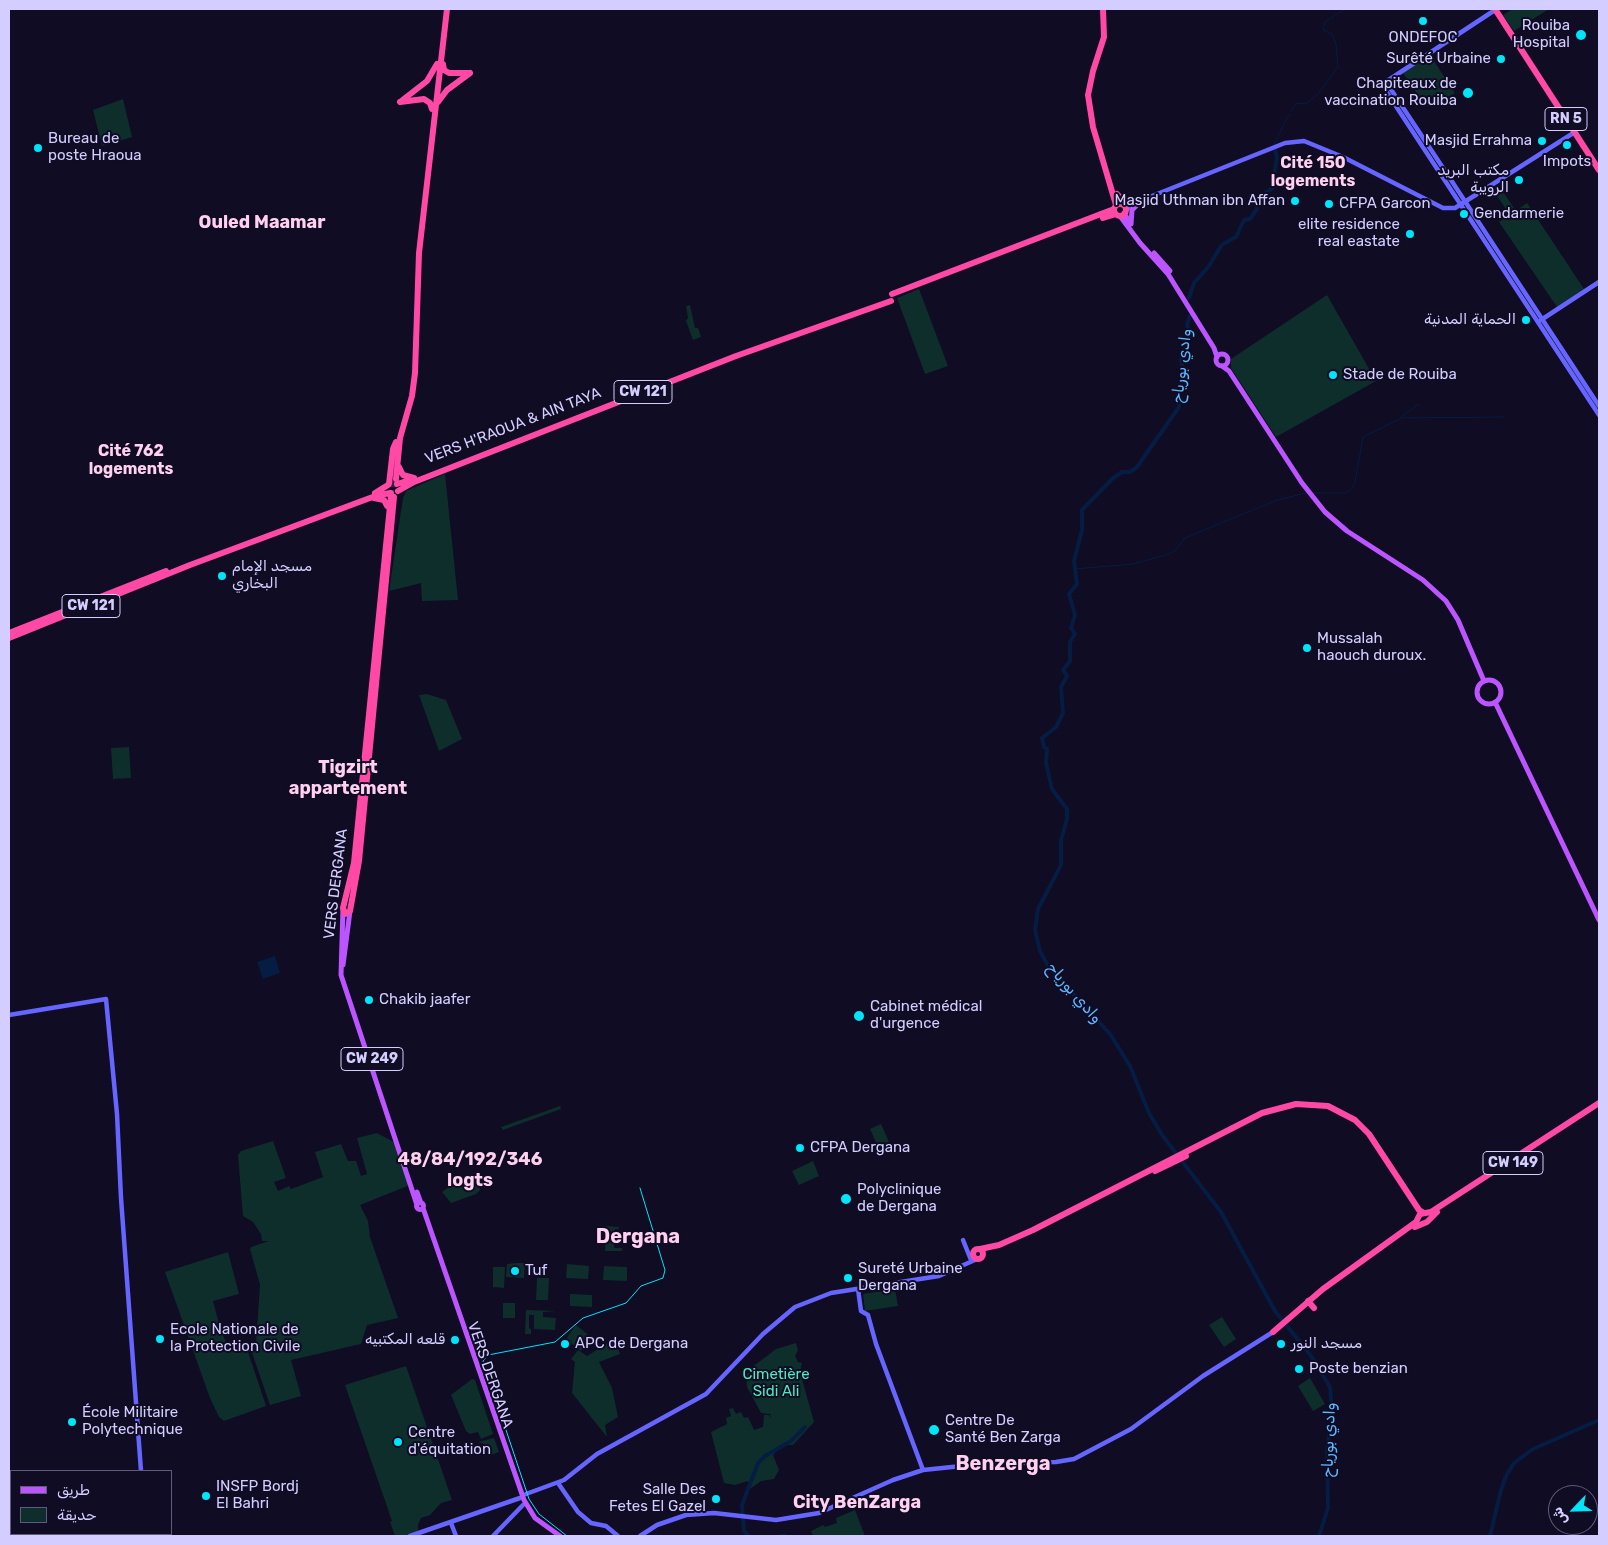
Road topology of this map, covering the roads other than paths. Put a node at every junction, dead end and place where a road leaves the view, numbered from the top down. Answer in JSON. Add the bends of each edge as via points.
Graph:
{"nodes":[{"id":1,"x":443,"y":9,"type":"edge"},
{"id":2,"x":447,"y":9,"type":"edge"},
{"id":3,"x":1105,"y":9,"type":"edge"},
{"id":4,"x":1495,"y":9,"type":"edge"},
{"id":5,"x":443,"y":48,"type":"junction"},
{"id":6,"x":437,"y":64,"type":"junction"},
{"id":7,"x":434,"y":108,"type":"junction"},
{"id":8,"x":1575,"y":132,"type":"junction"},
{"id":9,"x":1599,"y":170,"type":"edge"},
{"id":10,"x":1115,"y":194,"type":"junction"},
{"id":11,"x":1144,"y":199,"type":"junction"},
{"id":12,"x":1135,"y":202,"type":"junction"},
{"id":13,"x":1464,"y":204,"type":"junction"},
{"id":14,"x":1119,"y":211,"type":"junction"},
{"id":15,"x":1102,"y":214,"type":"junction"},
{"id":16,"x":1132,"y":227,"type":"junction"},
{"id":17,"x":1599,"y":282,"type":"edge"},
{"id":18,"x":1181,"y":296,"type":"junction"},
{"id":19,"x":892,"y":297,"type":"junction"},
{"id":20,"x":1540,"y":321,"type":"junction"},
{"id":21,"x":1219,"y":355,"type":"junction"},
{"id":22,"x":1225,"y":364,"type":"junction"},
{"id":23,"x":1599,"y":406,"type":"edge"},
{"id":24,"x":1599,"y":415,"type":"edge"},
{"id":25,"x":398,"y":440,"type":"junction"},
{"id":26,"x":399,"y":467,"type":"junction"},
{"id":27,"x":390,"y":470,"type":"junction"},
{"id":28,"x":416,"y":479,"type":"junction"},
{"id":29,"x":393,"y":488,"type":"junction"},
{"id":30,"x":377,"y":492,"type":"junction"},
{"id":31,"x":370,"y":498,"type":"junction"},
{"id":32,"x":387,"y":506,"type":"junction"},
{"id":33,"x":395,"y":512,"type":"junction"},
{"id":34,"x":390,"y":541,"type":"junction"},
{"id":35,"x":386,"y":549,"type":"junction"},
{"id":36,"x":9,"y":633,"type":"edge"},
{"id":37,"x":9,"y":638,"type":"edge"},
{"id":38,"x":1484,"y":681,"type":"junction"},
{"id":39,"x":1495,"y":702,"type":"junction"},
{"id":40,"x":346,"y":910,"type":"junction"},
{"id":41,"x":1599,"y":920,"type":"edge"},
{"id":42,"x":348,"y":924,"type":"junction"},
{"id":43,"x":341,"y":926,"type":"junction"},
{"id":44,"x":9,"y":1015,"type":"edge"},
{"id":45,"x":1599,"y":1103,"type":"edge"},
{"id":46,"x":1599,"y":1107,"type":"edge"},
{"id":47,"x":1181,"y":1156,"type":"junction"},
{"id":48,"x":420,"y":1206,"type":"junction"},
{"id":49,"x":1417,"y":1206,"type":"junction"},
{"id":50,"x":1442,"y":1209,"type":"junction"},
{"id":51,"x":1434,"y":1210,"type":"junction"},
{"id":52,"x":1423,"y":1217,"type":"junction"},
{"id":53,"x":1407,"y":1232,"type":"junction"},
{"id":54,"x":963,"y":1240,"type":"dead end"},
{"id":55,"x":972,"y":1260,"type":"junction"},
{"id":56,"x":858,"y":1289,"type":"junction"},
{"id":57,"x":1311,"y":1304,"type":"junction"},
{"id":58,"x":1276,"y":1329,"type":"joint"},
{"id":59,"x":504,"y":1448,"type":"junction"},
{"id":60,"x":141,"y":1470,"type":"edge"},
{"id":61,"x":923,"y":1470,"type":"junction"},
{"id":62,"x":558,"y":1483,"type":"junction"},
{"id":63,"x":520,"y":1488,"type":"junction"},
{"id":64,"x":526,"y":1494,"type":"junction"},
{"id":65,"x":523,"y":1501,"type":"junction"},
{"id":66,"x":451,"y":1522,"type":"junction"},
{"id":67,"x":416,"y":1535,"type":"edge"},
{"id":68,"x":410,"y":1536,"type":"edge"},
{"id":69,"x":456,"y":1536,"type":"edge"},
{"id":70,"x":493,"y":1536,"type":"edge"},
{"id":71,"x":558,"y":1536,"type":"edge"},
{"id":72,"x":617,"y":1536,"type":"edge"},
{"id":73,"x":640,"y":1536,"type":"edge"}],
"edges":[{"from":1,"to":6,"type":"highway"},
{"from":2,"to":5,"type":"highway"},
{"from":3,"to":10,"type":"highway","via":[[1104,37],[1092,71],[1088,96],[1092,121]]},
{"from":4,"to":8,"type":"highway","number":"RN 5"},
{"from":4,"to":13,"type":"main road","via":[[1384,83],[1384,88]]},
{"from":5,"to":7,"type":"highway"},
{"from":5,"to":7,"type":"highway","via":[[446,72],[470,73],[443,93]]},
{"from":6,"to":7,"type":"highway"},
{"from":6,"to":7,"type":"highway","via":[[427,81],[400,102],[424,99]]},
{"from":7,"to":25,"type":"highway","via":[[419,252],[414,385]]},
{"from":8,"to":9,"type":"highway","number":"RN 5"},
{"from":8,"to":13,"type":"main road"},
{"from":10,"to":12,"type":"highway","via":[[1123,200]]},
{"from":10,"to":14,"type":"highway"},
{"from":10,"to":15,"type":"highway"},
{"from":11,"to":12,"type":"main road"},
{"from":11,"to":13,"type":"main road","via":[[1284,143],[1304,141],[1343,157],[1443,208]]},
{"from":11,"to":16,"type":"main road","via":[[1132,210]]},
{"from":12,"to":14,"type":"main road"},
{"from":13,"to":20,"type":"main road"},
{"from":14,"to":15,"type":"highway"},
{"from":14,"to":16,"type":"main road"},
{"from":14,"to":18,"type":"main road"},
{"from":14,"to":19,"type":"highway","number":"CW 121"},
{"from":15,"to":19,"type":"highway"},
{"from":16,"to":18,"type":"main road","via":[[1166,266]]},
{"from":17,"to":20,"type":"main road"},
{"from":18,"to":21,"type":"main road"},
{"from":19,"to":28,"type":"highway","number":"CW 121"},
{"from":20,"to":23,"type":"main road"},
{"from":20,"to":24,"type":"main road"},
{"from":21,"to":22,"type":"main road","via":[[1227,356]]},
{"from":21,"to":22,"type":"main road","via":[[1217,363]]},
{"from":22,"to":38,"type":"main road","via":[[1313,500],[1347,532],[1424,580],[1441,596],[1458,620]]},
{"from":25,"to":26,"type":"highway","via":[[402,444]]},
{"from":25,"to":27,"type":"highway","via":[[392,449]]},
{"from":25,"to":29,"type":"highway"},
{"from":26,"to":28,"type":"highway","via":[[404,476]]},
{"from":26,"to":29,"type":"highway"},
{"from":27,"to":29,"type":"highway"},
{"from":27,"to":30,"type":"highway","via":[[386,483]]},
{"from":28,"to":29,"type":"highway","name":"VERS H'RAOUA & AIN TAYA"},
{"from":28,"to":33,"type":"highway","via":[[402,491]]},
{"from":29,"to":30,"type":"highway"},
{"from":29,"to":31,"type":"highway","number":"CW 121"},
{"from":29,"to":32,"type":"highway"},
{"from":29,"to":33,"type":"highway"},
{"from":29,"to":34,"type":"highway"},
{"from":29,"to":35,"type":"highway","name":"VERS DERGANA"},
{"from":30,"to":36,"type":"highway"},
{"from":31,"to":32,"type":"highway","via":[[382,498]]},
{"from":31,"to":37,"type":"highway","number":"CW 121","via":[[190,565]]},
{"from":32,"to":35,"type":"highway"},
{"from":33,"to":34,"type":"highway"},
{"from":34,"to":40,"type":"highway","via":[[359,862]]},
{"from":35,"to":40,"type":"highway","name":"VERS DERGANA","via":[[354,864]]},
{"from":38,"to":39,"type":"main road","via":[[1494,681],[1500,688],[1501,695]]},
{"from":38,"to":39,"type":"main road","via":[[1477,688],[1479,698],[1488,704]]},
{"from":39,"to":41,"type":"main road"},
{"from":40,"to":42,"type":"main road","number":"CW 249"},
{"from":40,"to":43,"type":"main road","name":"VERS DERGANA"},
{"from":42,"to":43,"type":"main road","via":[[344,921]]},
{"from":42,"to":48,"type":"main road","number":"CW 249","via":[[343,962],[345,980]]},
{"from":43,"to":48,"type":"main road","name":"VERS DERGANA","via":[[342,980]]},
{"from":44,"to":60,"type":"main road","via":[[106,999]]},
{"from":45,"to":51,"type":"highway","number":"CW 149"},
{"from":46,"to":50,"type":"highway","number":"CW 149"},
{"from":47,"to":49,"type":"highway","via":[[1273,1109],[1306,1103],[1328,1106],[1348,1115],[1370,1134]]},
{"from":47,"to":52,"type":"highway","via":[[1274,1112],[1296,1107],[1327,1109],[1346,1118],[1367,1138]]},
{"from":47,"to":55,"type":"highway","via":[[982,1252]]},
{"from":48,"to":59,"type":"main road","name":"VERS DERGANA"},
{"from":49,"to":51,"type":"highway","via":[[1423,1210]]},
{"from":49,"to":52,"type":"highway"},
{"from":50,"to":52,"type":"highway","number":"CW 149"},
{"from":50,"to":53,"type":"highway","via":[[1427,1224]]},
{"from":51,"to":52,"type":"highway","number":"CW 149"},
{"from":52,"to":53,"type":"highway","number":"CW 149"},
{"from":52,"to":57,"type":"highway","number":"CW 149"},
{"from":53,"to":57,"type":"highway","number":"CW 149"},
{"from":54,"to":55,"type":"main road"},
{"from":55,"to":56,"type":"main road","via":[[932,1278]]},
{"from":56,"to":61,"type":"main road","via":[[861,1311],[868,1314]]},
{"from":56,"to":62,"type":"main road","via":[[828,1294],[792,1309],[763,1334],[706,1394],[612,1445]]},
{"from":57,"to":58,"type":"highway","number":"CW 149"},
{"from":58,"to":61,"type":"main road","number":"CW 149","via":[[1203,1376],[1131,1429],[1078,1457],[1056,1462],[981,1464]]},
{"from":59,"to":63,"type":"main road"},
{"from":59,"to":65,"type":"main road","name":"VERS DERGANA"},
{"from":61,"to":73,"type":"main road","number":"CW 149","via":[[819,1513],[776,1520],[714,1513],[686,1515],[657,1525]]},
{"from":62,"to":64,"type":"main road"},
{"from":62,"to":72,"type":"main road","via":[[578,1512],[591,1523],[606,1526]]},
{"from":63,"to":64,"type":"main road"},
{"from":63,"to":65,"type":"main road"},
{"from":64,"to":65,"type":"main road"},
{"from":65,"to":66,"type":"main road"},
{"from":65,"to":70,"type":"main road"},
{"from":65,"to":71,"type":"main road","via":[[536,1518]]},
{"from":66,"to":67,"type":"main road"},
{"from":66,"to":69,"type":"main road"},
{"from":67,"to":68,"type":"main road"}]}
